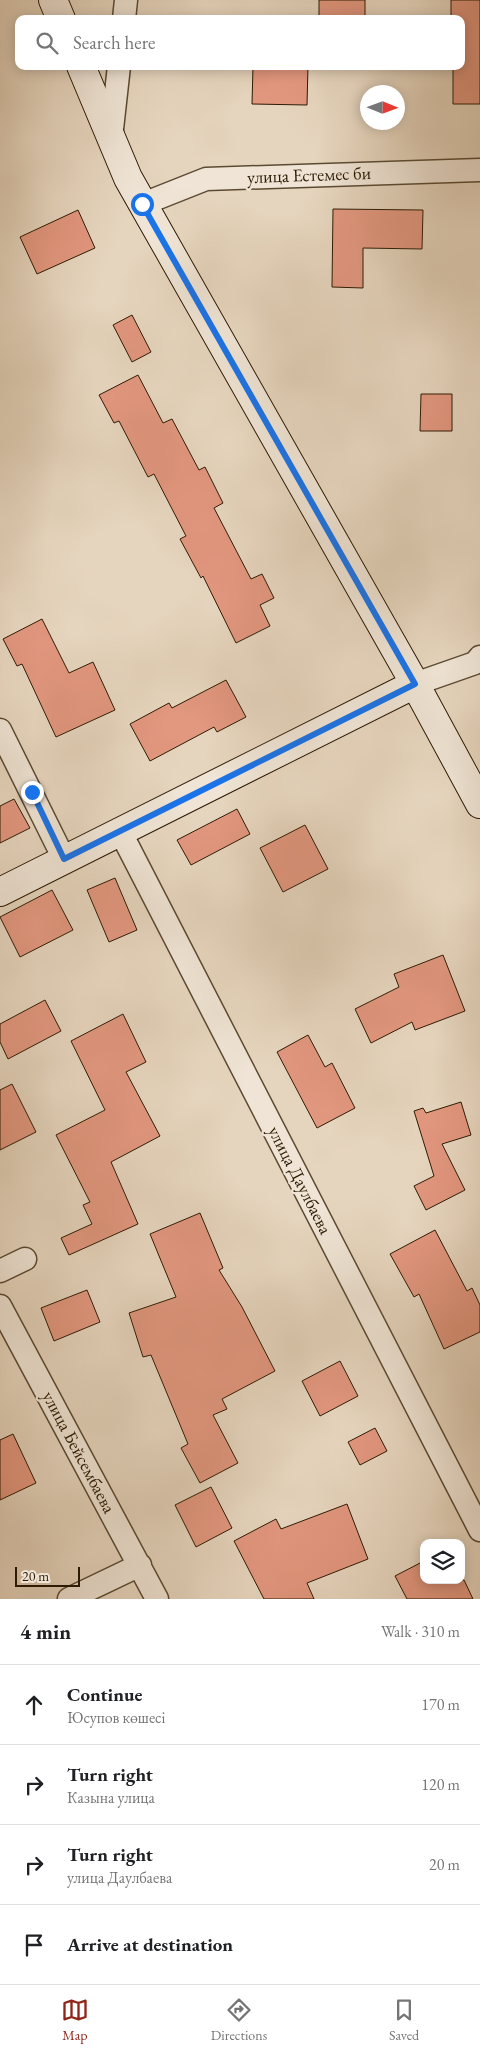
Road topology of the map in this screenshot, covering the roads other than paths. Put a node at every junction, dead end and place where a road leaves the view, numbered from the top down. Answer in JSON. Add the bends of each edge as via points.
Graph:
{"nodes":[{"id":1,"x":53,"y":0,"type":"edge"},
{"id":2,"x":126,"y":0,"type":"edge"},
{"id":3,"x":59,"y":15,"type":"edge"},
{"id":4,"x":124,"y":15,"type":"edge"},
{"id":5,"x":83,"y":70,"type":"edge"},
{"id":6,"x":119,"y":70,"type":"edge"},
{"id":7,"x":111,"y":138,"type":"junction"},
{"id":8,"x":480,"y":170,"type":"edge"},
{"id":9,"x":142,"y":204,"type":"junction"},
{"id":10,"x":480,"y":657,"type":"edge"},
{"id":11,"x":415,"y":684,"type":"junction"},
{"id":12,"x":0,"y":730,"type":"edge"},
{"id":13,"x":480,"y":804,"type":"edge"},
{"id":14,"x":120,"y":831,"type":"junction"},
{"id":15,"x":64,"y":859,"type":"junction"},
{"id":16,"x":0,"y":892,"type":"edge"},
{"id":17,"x":25,"y":1259,"type":"dead end"},
{"id":18,"x":0,"y":1271,"type":"edge"},
{"id":19,"x":0,"y":1306,"type":"edge"},
{"id":20,"x":480,"y":1530,"type":"edge"},
{"id":21,"x":140,"y":1565,"type":"junction"},
{"id":22,"x":70,"y":1599,"type":"edge"},
{"id":23,"x":157,"y":1599,"type":"edge"}],
"edges":[{"from":1,"to":3,"type":"street"},
{"from":2,"to":4,"type":"street"},
{"from":5,"to":7,"type":"street"},
{"from":6,"to":7,"type":"street"},
{"from":7,"to":9,"type":"street"},
{"from":8,"to":9,"type":"street","name":"улица Естемес би","via":[[206,179]]},
{"from":9,"to":11,"type":"street"},
{"from":10,"to":11,"type":"street","via":[[475,663]]},
{"from":11,"to":13,"type":"street"},
{"from":11,"to":14,"type":"street"},
{"from":12,"to":15,"type":"street"},
{"from":14,"to":15,"type":"street"},
{"from":14,"to":20,"type":"street","name":"улица Даулбаева"},
{"from":15,"to":16,"type":"street"},
{"from":17,"to":18,"type":"street"},
{"from":19,"to":21,"type":"street","name":"улица Бейсембаева"},
{"from":21,"to":22,"type":"street"},
{"from":21,"to":23,"type":"street","name":"улица Бейсембаева"}]}
